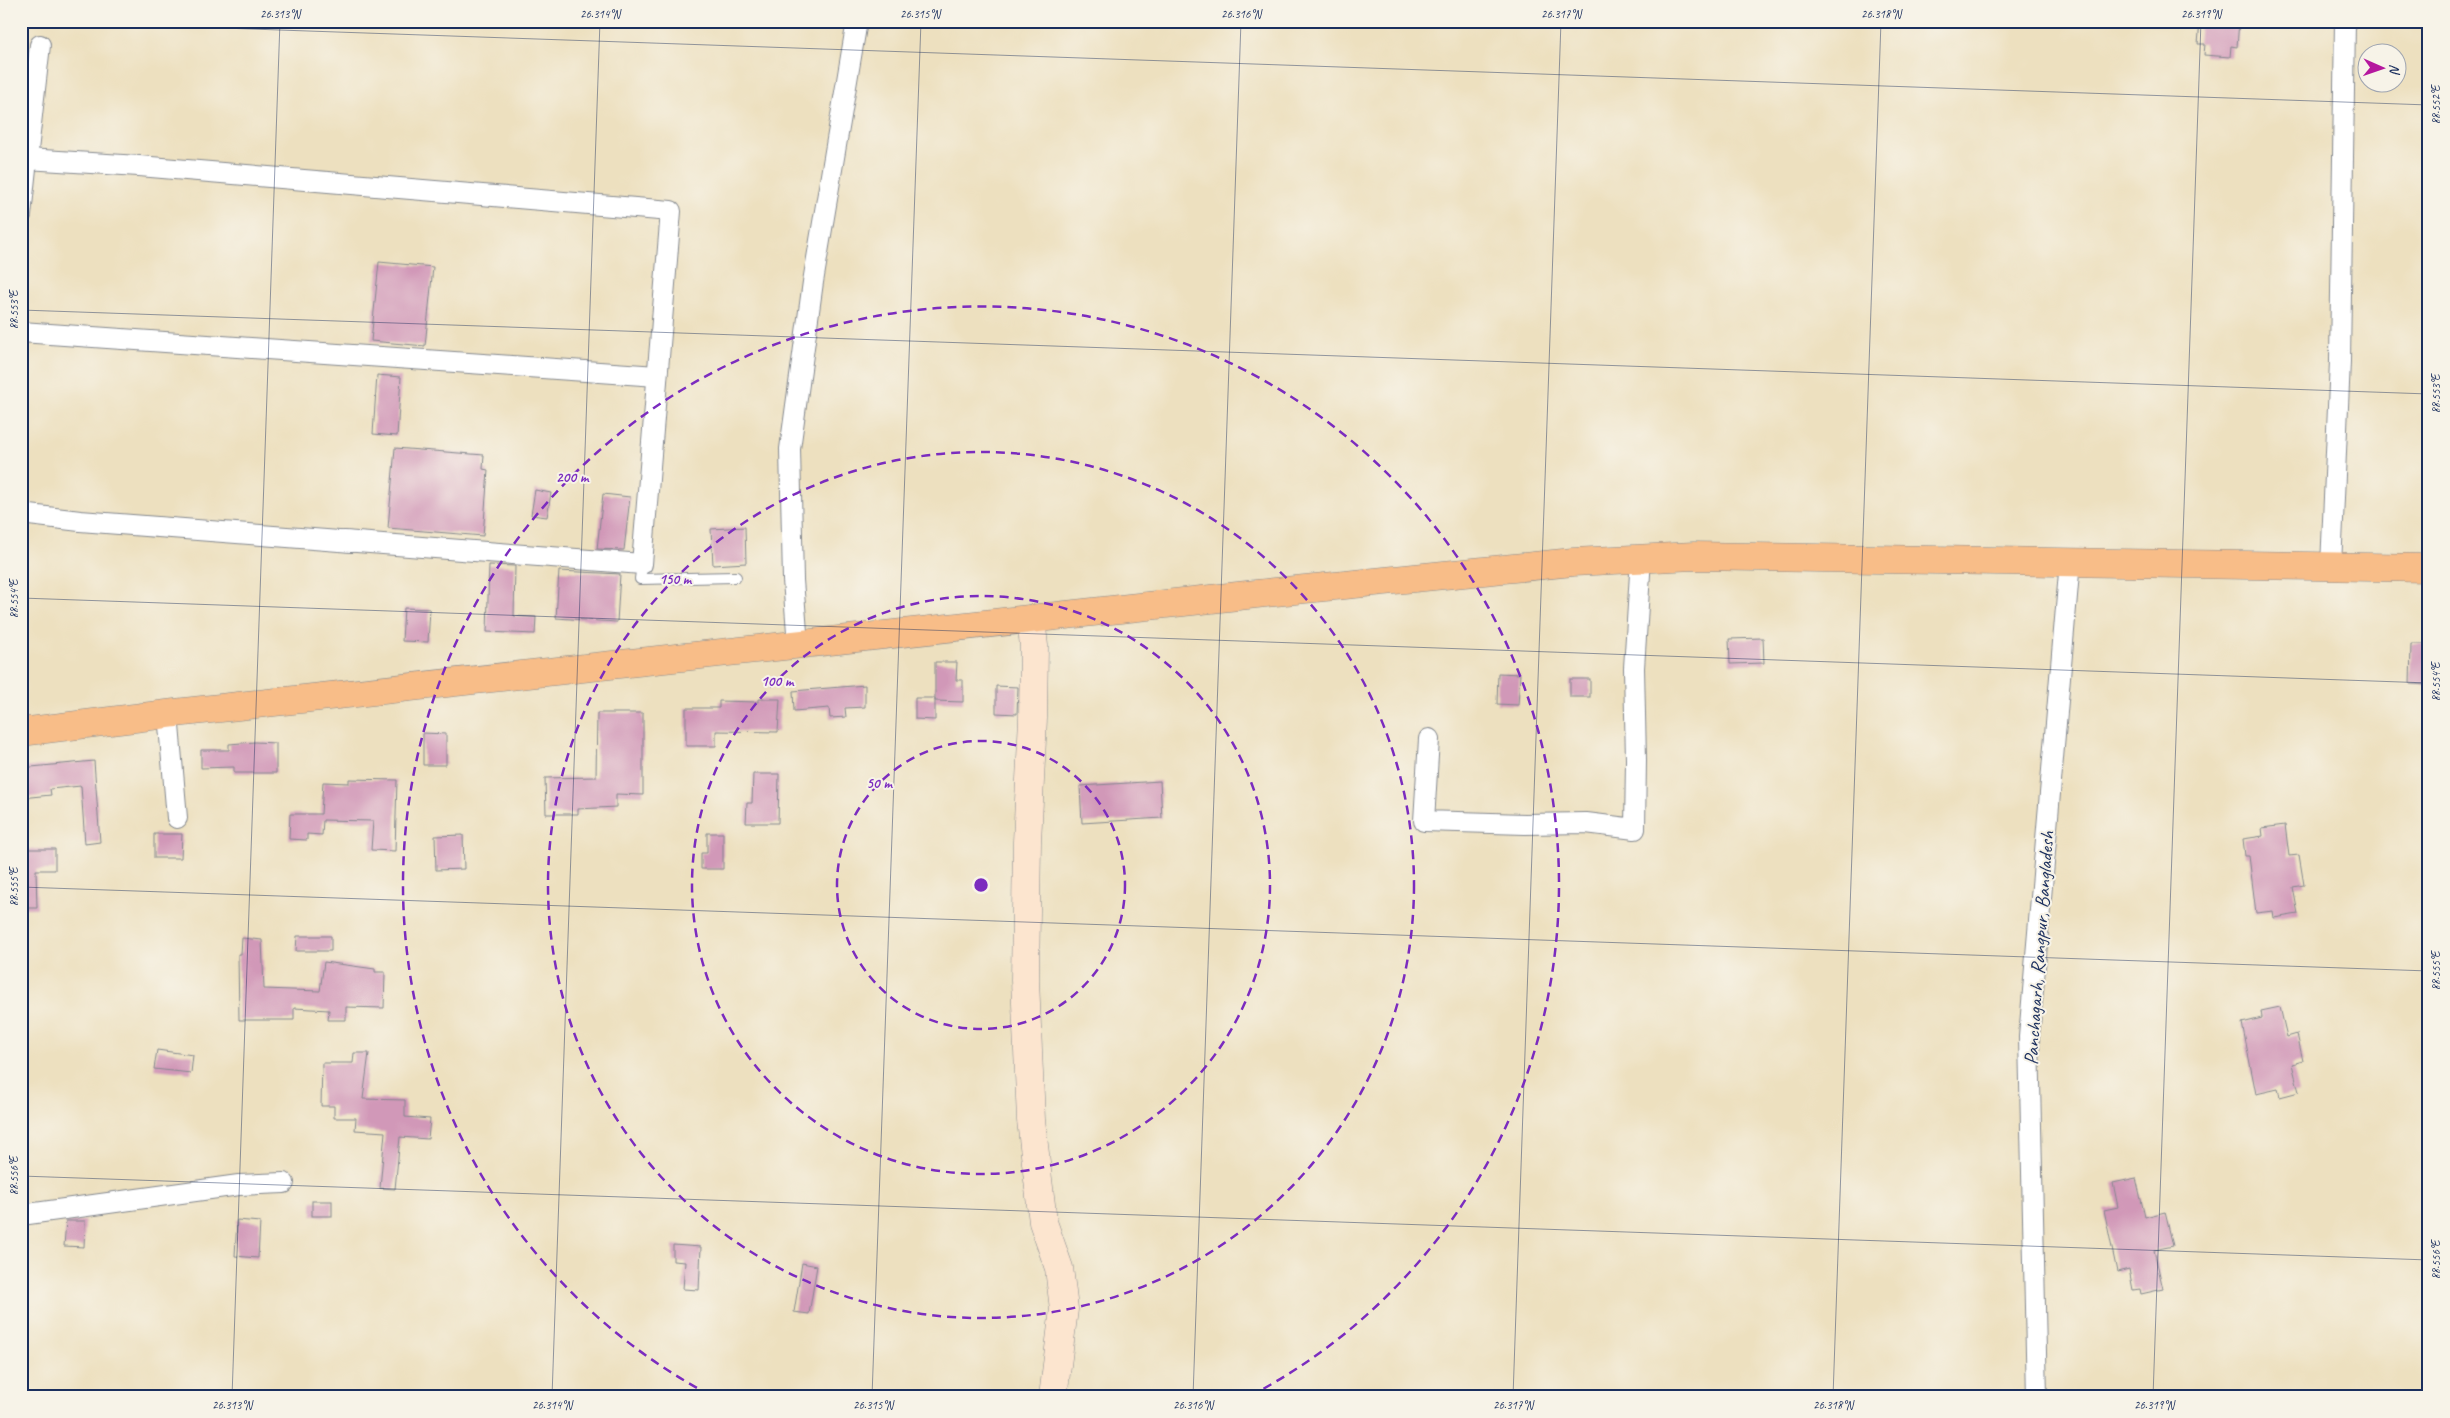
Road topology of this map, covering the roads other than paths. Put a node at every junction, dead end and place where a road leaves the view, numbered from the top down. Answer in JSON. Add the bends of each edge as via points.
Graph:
{"nodes":[{"id":1,"x":857,"y":21,"type":"edge"},
{"id":2,"x":2345,"y":21,"type":"edge"},
{"id":3,"x":40,"y":45,"type":"dead end"},
{"id":4,"x":27,"y":160,"type":"junction"},
{"id":5,"x":21,"y":215,"type":"edge"},
{"id":6,"x":21,"y":332,"type":"edge"},
{"id":7,"x":657,"y":376,"type":"junction"},
{"id":8,"x":21,"y":514,"type":"edge"},
{"id":9,"x":1641,"y":558,"type":"junction"},
{"id":10,"x":2070,"y":561,"type":"junction"},
{"id":11,"x":642,"y":564,"type":"junction"},
{"id":12,"x":2331,"y":566,"type":"junction"},
{"id":13,"x":2429,"y":568,"type":"edge"},
{"id":14,"x":736,"y":577,"type":"dead end"},
{"id":15,"x":1031,"y":619,"type":"junction"},
{"id":16,"x":798,"y":645,"type":"junction"},
{"id":17,"x":168,"y":714,"type":"junction"},
{"id":18,"x":21,"y":732,"type":"edge"},
{"id":19,"x":1429,"y":738,"type":"dead end"},
{"id":20,"x":177,"y":818,"type":"dead end"},
{"id":21,"x":284,"y":1183,"type":"dead end"},
{"id":22,"x":21,"y":1215,"type":"edge"},
{"id":23,"x":1053,"y":1397,"type":"edge"},
{"id":24,"x":2037,"y":1397,"type":"edge"}],
"edges":[{"from":1,"to":16,"type":"street","via":[[813,282],[790,449]]},
{"from":2,"to":12,"type":"street","via":[[2340,351]]},
{"from":3,"to":4,"type":"street"},
{"from":4,"to":5,"type":"street"},
{"from":4,"to":7,"type":"street","via":[[671,210]]},
{"from":6,"to":7,"type":"street"},
{"from":7,"to":11,"type":"street"},
{"from":8,"to":11,"type":"street","via":[[98,523]]},
{"from":9,"to":10,"type":"highway"},
{"from":9,"to":15,"type":"highway","via":[[1468,572]]},
{"from":9,"to":19,"type":"street","via":[[1634,668],[1635,829],[1586,822],[1424,821]]},
{"from":10,"to":12,"type":"highway"},
{"from":10,"to":24,"type":"street","name":"Panchagarh, Rangpur, Bangladesh","via":[[2029,1037]]},
{"from":11,"to":14,"type":"lane","via":[[640,579]]},
{"from":12,"to":13,"type":"highway"},
{"from":15,"to":16,"type":"highway"},
{"from":15,"to":23,"type":"street","via":[[1033,718],[1025,980],[1031,1120],[1044,1222],[1059,1268],[1064,1309]]},
{"from":16,"to":17,"type":"highway"},
{"from":17,"to":18,"type":"highway"},
{"from":17,"to":20,"type":"street"},
{"from":21,"to":22,"type":"street","via":[[220,1187]]}]}
